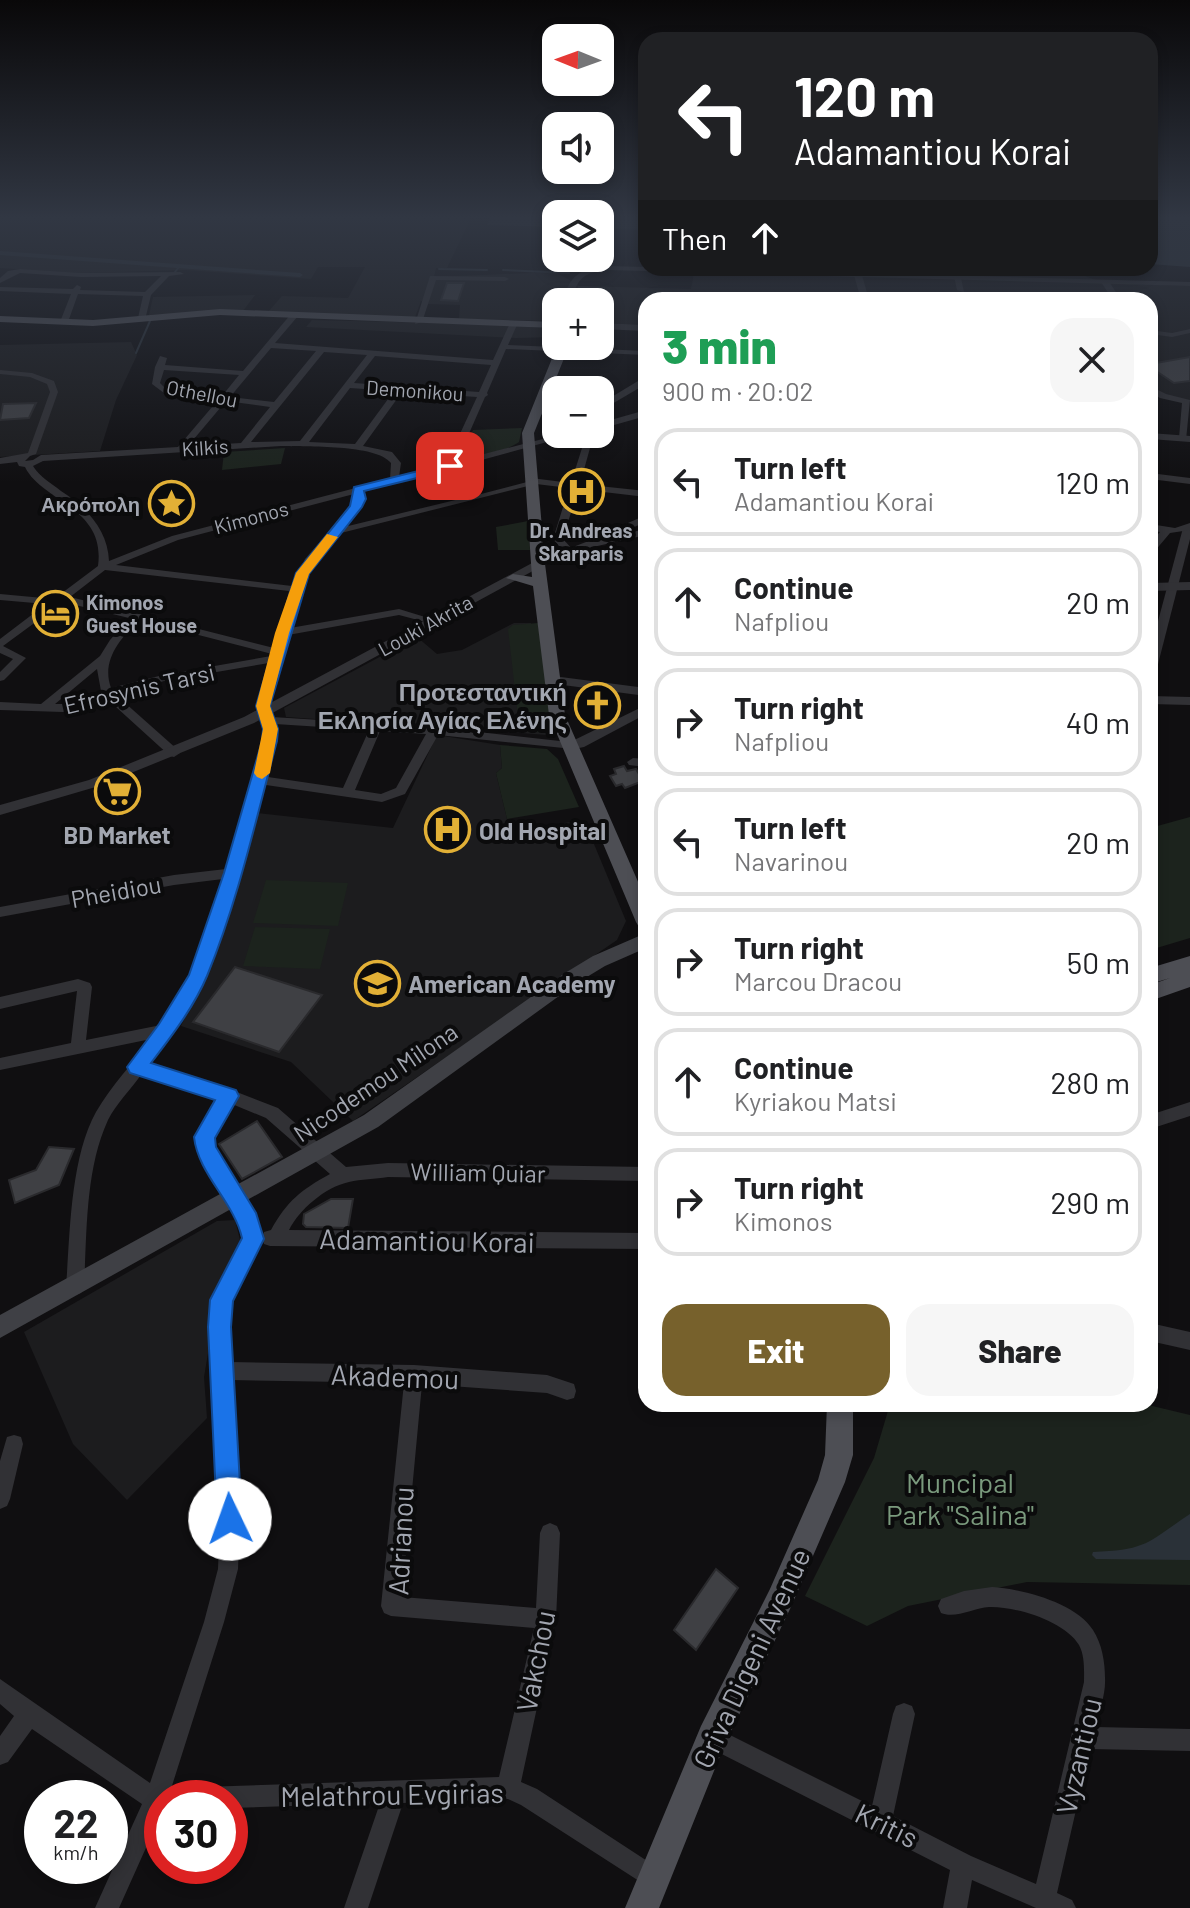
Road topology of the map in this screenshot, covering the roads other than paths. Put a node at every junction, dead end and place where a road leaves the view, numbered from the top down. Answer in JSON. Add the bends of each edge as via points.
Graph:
{"nodes":[{"id":1,"x":70,"y":305,"type":"edge"},
{"id":2,"x":145,"y":305,"type":"edge"},
{"id":3,"x":424,"y":305,"type":"edge"},
{"id":4,"x":294,"y":316,"type":"junction"},
{"id":5,"x":142,"y":318,"type":"junction"},
{"id":6,"x":0,"y":319,"type":"edge"},
{"id":7,"x":64,"y":322,"type":"junction"},
{"id":8,"x":418,"y":322,"type":"junction"},
{"id":9,"x":513,"y":325,"type":"junction"},
{"id":10,"x":542,"y":325,"type":"edge"},
{"id":11,"x":614,"y":327,"type":"edge"},
{"id":12,"x":638,"y":328,"type":"edge"},
{"id":13,"x":1190,"y":331,"type":"edge"},
{"id":14,"x":1158,"y":333,"type":"edge"},
{"id":15,"x":269,"y":345,"type":"junction"},
{"id":16,"x":505,"y":347,"type":"junction"},
{"id":17,"x":542,"y":348,"type":"edge"},
{"id":18,"x":322,"y":349,"type":"junction"},
{"id":19,"x":614,"y":351,"type":"edge"},
{"id":20,"x":373,"y":353,"type":"junction"},
{"id":21,"x":638,"y":353,"type":"edge"},
{"id":22,"x":163,"y":358,"type":"dead end"},
{"id":23,"x":558,"y":360,"type":"edge"},
{"id":24,"x":497,"y":363,"type":"junction"},
{"id":25,"x":159,"y":367,"type":"junction"},
{"id":26,"x":0,"y":372,"type":"edge"},
{"id":27,"x":243,"y":373,"type":"junction"},
{"id":28,"x":347,"y":385,"type":"junction"},
{"id":29,"x":638,"y":385,"type":"edge"},
{"id":30,"x":399,"y":390,"type":"junction"},
{"id":31,"x":1158,"y":393,"type":"edge"},
{"id":32,"x":484,"y":395,"type":"junction"},
{"id":33,"x":223,"y":399,"type":"junction"},
{"id":34,"x":614,"y":399,"type":"edge"},
{"id":35,"x":1188,"y":402,"type":"edge"},
{"id":36,"x":275,"y":405,"type":"junction"},
{"id":37,"x":535,"y":412,"type":"junction"},
{"id":38,"x":542,"y":412,"type":"edge"},
{"id":39,"x":638,"y":415,"type":"edge"},
{"id":40,"x":614,"y":422,"type":"edge"},
{"id":41,"x":1158,"y":436,"type":"edge"},
{"id":42,"x":1186,"y":438,"type":"edge"},
{"id":43,"x":303,"y":443,"type":"junction"},
{"id":44,"x":542,"y":443,"type":"edge"},
{"id":45,"x":244,"y":445,"type":"junction"},
{"id":46,"x":357,"y":447,"type":"junction"},
{"id":47,"x":528,"y":447,"type":"junction"},
{"id":48,"x":586,"y":448,"type":"edge"},
{"id":49,"x":181,"y":449,"type":"junction"},
{"id":50,"x":30,"y":459,"type":"junction"},
{"id":51,"x":0,"y":461,"type":"edge"},
{"id":52,"x":450,"y":466,"type":"junction"},
{"id":53,"x":1158,"y":477,"type":"edge"},
{"id":54,"x":394,"y":480,"type":"junction"},
{"id":55,"x":1190,"y":481,"type":"edge"},
{"id":56,"x":532,"y":483,"type":"junction"},
{"id":57,"x":573,"y":484,"type":"junction"},
{"id":58,"x":358,"y":489,"type":"junction"},
{"id":59,"x":638,"y":493,"type":"edge"},
{"id":60,"x":477,"y":495,"type":"junction"},
{"id":61,"x":638,"y":523,"type":"edge"},
{"id":62,"x":1189,"y":527,"type":"edge"},
{"id":63,"x":1158,"y":528,"type":"edge"},
{"id":64,"x":1167,"y":530,"type":"junction"},
{"id":65,"x":337,"y":531,"type":"junction"},
{"id":66,"x":638,"y":533,"type":"edge"},
{"id":67,"x":619,"y":534,"type":"junction"},
{"id":68,"x":1158,"y":541,"type":"edge"},
{"id":69,"x":569,"y":551,"type":"junction"},
{"id":70,"x":538,"y":564,"type":"junction"},
{"id":71,"x":103,"y":567,"type":"junction"},
{"id":72,"x":513,"y":578,"type":"junction"},
{"id":73,"x":541,"y":583,"type":"junction"},
{"id":74,"x":1190,"y":586,"type":"edge"},
{"id":75,"x":1158,"y":587,"type":"edge"},
{"id":76,"x":1172,"y":587,"type":"junction"},
{"id":77,"x":295,"y":589,"type":"junction"},
{"id":78,"x":0,"y":597,"type":"edge"},
{"id":79,"x":58,"y":600,"type":"junction"},
{"id":80,"x":136,"y":616,"type":"junction"},
{"id":81,"x":433,"y":621,"type":"junction"},
{"id":82,"x":172,"y":625,"type":"dead end"},
{"id":83,"x":187,"y":629,"type":"dead end"},
{"id":84,"x":282,"y":633,"type":"junction"},
{"id":85,"x":1158,"y":641,"type":"edge"},
{"id":86,"x":0,"y":646,"type":"edge"},
{"id":87,"x":277,"y":655,"type":"junction"},
{"id":88,"x":102,"y":659,"type":"junction"},
{"id":89,"x":0,"y":678,"type":"edge"},
{"id":90,"x":553,"y":680,"type":"junction"},
{"id":91,"x":638,"y":691,"type":"edge"},
{"id":92,"x":107,"y":693,"type":"junction"},
{"id":93,"x":1158,"y":700,"type":"edge"},
{"id":94,"x":1190,"y":701,"type":"edge"},
{"id":95,"x":0,"y":706,"type":"edge"},
{"id":96,"x":43,"y":708,"type":"junction"},
{"id":97,"x":638,"y":713,"type":"edge"},
{"id":98,"x":266,"y":717,"type":"junction"},
{"id":99,"x":376,"y":728,"type":"junction"},
{"id":100,"x":434,"y":731,"type":"junction"},
{"id":101,"x":569,"y":746,"type":"junction"},
{"id":102,"x":174,"y":753,"type":"junction"},
{"id":103,"x":261,"y":780,"type":"junction"},
{"id":104,"x":347,"y":793,"type":"junction"},
{"id":105,"x":0,"y":810,"type":"edge"},
{"id":106,"x":233,"y":873,"type":"junction"},
{"id":107,"x":638,"y":904,"type":"edge"},
{"id":108,"x":0,"y":912,"type":"edge"},
{"id":109,"x":638,"y":944,"type":"edge"},
{"id":110,"x":1190,"y":964,"type":"edge"},
{"id":111,"x":1158,"y":974,"type":"edge"},
{"id":112,"x":1190,"y":979,"type":"edge"},
{"id":113,"x":1158,"y":990,"type":"edge"},
{"id":114,"x":0,"y":1003,"type":"edge"},
{"id":115,"x":166,"y":1030,"type":"junction"},
{"id":116,"x":78,"y":1047,"type":"junction"},
{"id":117,"x":0,"y":1064,"type":"edge"},
{"id":118,"x":137,"y":1067,"type":"junction"},
{"id":119,"x":229,"y":1096,"type":"junction"},
{"id":120,"x":1190,"y":1109,"type":"edge"},
{"id":121,"x":1158,"y":1119,"type":"edge"},
{"id":122,"x":317,"y":1153,"type":"junction"},
{"id":123,"x":638,"y":1174,"type":"edge"},
{"id":124,"x":343,"y":1175,"type":"junction"},
{"id":125,"x":236,"y":1199,"type":"junction"},
{"id":126,"x":276,"y":1238,"type":"junction"},
{"id":127,"x":253,"y":1239,"type":"junction"},
{"id":128,"x":638,"y":1241,"type":"edge"},
{"id":129,"x":75,"y":1287,"type":"junction"},
{"id":130,"x":0,"y":1327,"type":"edge"},
{"id":131,"x":1158,"y":1334,"type":"edge"},
{"id":132,"x":1190,"y":1341,"type":"edge"},
{"id":133,"x":221,"y":1371,"type":"junction"},
{"id":134,"x":414,"y":1374,"type":"junction"},
{"id":135,"x":567,"y":1391,"type":"dead end"},
{"id":136,"x":840,"y":1412,"type":"edge"},
{"id":137,"x":14,"y":1444,"type":"dead end"},
{"id":138,"x":0,"y":1499,"type":"edge"},
{"id":139,"x":550,"y":1533,"type":"dead end"},
{"id":140,"x":948,"y":1606,"type":"dead end"},
{"id":141,"x":546,"y":1619,"type":"junction"},
{"id":142,"x":0,"y":1690,"type":"edge"},
{"id":143,"x":29,"y":1714,"type":"junction"},
{"id":144,"x":904,"y":1714,"type":"dead end"},
{"id":145,"x":712,"y":1737,"type":"junction"},
{"id":146,"x":1082,"y":1738,"type":"junction"},
{"id":147,"x":1190,"y":1740,"type":"edge"},
{"id":148,"x":0,"y":1754,"type":"edge"},
{"id":149,"x":165,"y":1780,"type":"edge"},
{"id":150,"x":508,"y":1788,"type":"junction"},
{"id":151,"x":144,"y":1790,"type":"edge"},
{"id":152,"x":396,"y":1790,"type":"junction"},
{"id":153,"x":248,"y":1796,"type":"edge"},
{"id":154,"x":880,"y":1822,"type":"junction"},
{"id":155,"x":144,"y":1831,"type":"edge"},
{"id":156,"x":963,"y":1864,"type":"junction"},
{"id":157,"x":653,"y":1878,"type":"junction"},
{"id":158,"x":1054,"y":1904,"type":"edge"},
{"id":159,"x":107,"y":1908,"type":"edge"},
{"id":160,"x":356,"y":1908,"type":"edge"},
{"id":161,"x":642,"y":1908,"type":"edge"},
{"id":162,"x":955,"y":1908,"type":"edge"}],
"edges":[{"from":1,"to":7,"type":"street"},
{"from":2,"to":5,"type":"street"},
{"from":3,"to":8,"type":"street"},
{"from":4,"to":5,"type":"main road","via":[[220,312]]},
{"from":4,"to":8,"type":"main road"},
{"from":4,"to":15,"type":"street"},
{"from":5,"to":7,"type":"main road"},
{"from":6,"to":7,"type":"main road"},
{"from":8,"to":9,"type":"main road"},
{"from":9,"to":10,"type":"main road"},
{"from":9,"to":16,"type":"street"},
{"from":11,"to":12,"type":"street"},
{"from":13,"to":14,"type":"street"},
{"from":15,"to":18,"type":"street"},
{"from":15,"to":27,"type":"street"},
{"from":16,"to":17,"type":"street"},
{"from":16,"to":24,"type":"street"},
{"from":18,"to":20,"type":"street"},
{"from":18,"to":36,"type":"street"},
{"from":19,"to":21,"type":"street"},
{"from":20,"to":24,"type":"street"},
{"from":20,"to":28,"type":"street"},
{"from":22,"to":25,"type":"street","name":"Othellou"},
{"from":23,"to":37,"type":"main road"},
{"from":24,"to":32,"type":"street"},
{"from":25,"to":27,"type":"street"},
{"from":25,"to":33,"type":"street","name":"Othellou","via":[[156,384],[164,391]]},
{"from":26,"to":50,"type":"street","via":[[51,383],[54,392]]},
{"from":27,"to":33,"type":"street"},
{"from":28,"to":30,"type":"street","name":"Demonikou"},
{"from":28,"to":43,"type":"street"},
{"from":29,"to":34,"type":"street"},
{"from":30,"to":32,"type":"street","name":"Demonikou"},
{"from":30,"to":46,"type":"street"},
{"from":31,"to":35,"type":"street"},
{"from":32,"to":52,"type":"street"},
{"from":33,"to":36,"type":"street","name":"Othellou"},
{"from":33,"to":49,"type":"street"},
{"from":35,"to":42,"type":"street"},
{"from":36,"to":45,"type":"street"},
{"from":37,"to":38,"type":"street"},
{"from":37,"to":47,"type":"main road"},
{"from":39,"to":40,"type":"street"},
{"from":41,"to":42,"type":"street"},
{"from":43,"to":45,"type":"street","name":"Kilkis"},
{"from":43,"to":46,"type":"street","name":"Kilkis"},
{"from":44,"to":47,"type":"street","name":"Kimonos"},
{"from":45,"to":49,"type":"street","name":"Kilkis"},
{"from":46,"to":54,"type":"street","name":"Kilkis","via":[[394,458]]},
{"from":47,"to":52,"type":"street","name":"Kimonos"},
{"from":47,"to":56,"type":"main road"},
{"from":48,"to":57,"type":"street"},
{"from":49,"to":50,"type":"street","name":"Kilkis"},
{"from":50,"to":51,"type":"street","name":"Kilkis"},
{"from":50,"to":71,"type":"street","via":[[33,477],[80,505],[93,522]]},
{"from":52,"to":54,"type":"street","name":"Kimonos"},
{"from":52,"to":60,"type":"street"},
{"from":53,"to":55,"type":"street"},
{"from":54,"to":58,"type":"street","name":"Kimonos"},
{"from":56,"to":57,"type":"street"},
{"from":56,"to":60,"type":"street"},
{"from":56,"to":70,"type":"main road"},
{"from":57,"to":59,"type":"street"},
{"from":57,"to":69,"type":"street","via":[[558,539]]},
{"from":58,"to":65,"type":"street","via":[[360,499]]},
{"from":58,"to":71,"type":"street","name":"Kimonos","via":[[175,538]]},
{"from":60,"to":65,"type":"street"},
{"from":61,"to":67,"type":"street"},
{"from":62,"to":64,"type":"street"},
{"from":62,"to":76,"type":"street"},
{"from":63,"to":64,"type":"street"},
{"from":64,"to":68,"type":"street"},
{"from":65,"to":77,"type":"street","via":[[309,561]]},
{"from":66,"to":67,"type":"street"},
{"from":67,"to":69,"type":"street","name":"Louki Akrita"},
{"from":69,"to":70,"type":"street","name":"Louki Akrita"},
{"from":70,"to":72,"type":"street","name":"Louki Akrita"},
{"from":70,"to":73,"type":"main road"},
{"from":71,"to":77,"type":"street"},
{"from":71,"to":79,"type":"street","name":"Kimonos"},
{"from":72,"to":73,"type":"main road"},
{"from":72,"to":81,"type":"street","name":"Louki Akrita"},
{"from":73,"to":90,"type":"main road"},
{"from":74,"to":76,"type":"street"},
{"from":75,"to":76,"type":"street"},
{"from":76,"to":85,"type":"street"},
{"from":77,"to":84,"type":"street"},
{"from":78,"to":79,"type":"street"},
{"from":79,"to":80,"type":"street"},
{"from":79,"to":86,"type":"street","name":"Kimonos"},
{"from":80,"to":82,"type":"street"},
{"from":80,"to":88,"type":"street"},
{"from":81,"to":84,"type":"street","via":[[399,612]]},
{"from":81,"to":98,"type":"street","name":"Louki Akrita"},
{"from":83,"to":87,"type":"street"},
{"from":84,"to":87,"type":"street"},
{"from":86,"to":89,"type":"street","via":[[20,658]]},
{"from":87,"to":92,"type":"street","name":"Efrosynis Tarsi"},
{"from":87,"to":98,"type":"street"},
{"from":88,"to":92,"type":"street"},
{"from":88,"to":96,"type":"street"},
{"from":90,"to":91,"type":"street"},
{"from":90,"to":101,"type":"main road","via":[[557,715]]},
{"from":92,"to":96,"type":"street","name":"Efrosynis Tarsi","via":[[78,705]]},
{"from":92,"to":102,"type":"street"},
{"from":93,"to":94,"type":"street"},
{"from":95,"to":96,"type":"street","name":"Efrosynis Tarsi"},
{"from":97,"to":101,"type":"street"},
{"from":98,"to":99,"type":"street"},
{"from":98,"to":102,"type":"street","name":"Louki Akrita"},
{"from":98,"to":103,"type":"street","via":[[269,741]]},
{"from":99,"to":100,"type":"street"},
{"from":99,"to":104,"type":"street"},
{"from":100,"to":101,"type":"street"},
{"from":100,"to":104,"type":"street","via":[[401,791],[382,798]]},
{"from":101,"to":107,"type":"main road"},
{"from":102,"to":105,"type":"street","name":"Louki Akrita"},
{"from":103,"to":104,"type":"street"},
{"from":103,"to":106,"type":"street"},
{"from":106,"to":108,"type":"street","name":"Pheidiou"},
{"from":106,"to":115,"type":"street","via":[[198,976]]},
{"from":109,"to":122,"type":"main road","name":"Nicodemou Milona","via":[[571,978],[371,1121]]},
{"from":110,"to":111,"type":"main road"},
{"from":112,"to":113,"type":"main road"},
{"from":114,"to":116,"type":"street","via":[[85,987]]},
{"from":115,"to":116,"type":"street"},
{"from":115,"to":118,"type":"street"},
{"from":116,"to":117,"type":"street"},
{"from":118,"to":119,"type":"street"},
{"from":118,"to":129,"type":"street","via":[[102,1116],[90,1151]]},
{"from":119,"to":122,"type":"street","via":[[272,1113]]},
{"from":119,"to":125,"type":"street","via":[[204,1144]]},
{"from":120,"to":121,"type":"street"},
{"from":122,"to":124,"type":"street"},
{"from":122,"to":125,"type":"main road","name":"Nicodemou Milona"},
{"from":123,"to":124,"type":"street","name":"William Quiar","via":[[388,1170]]},
{"from":124,"to":126,"type":"street","via":[[289,1213]]},
{"from":125,"to":127,"type":"street"},
{"from":125,"to":129,"type":"main road","name":"Nicodemou Milona"},
{"from":126,"to":127,"type":"street","name":"Adamantiou Korai"},
{"from":126,"to":128,"type":"street","name":"Adamantiou Korai"},
{"from":127,"to":133,"type":"street","via":[[222,1300]]},
{"from":129,"to":130,"type":"main road","name":"Nicodemou Milona"},
{"from":131,"to":132,"type":"street"},
{"from":133,"to":134,"type":"street","name":"Akademou"},
{"from":133,"to":149,"type":"street","via":[[228,1569]]},
{"from":134,"to":135,"type":"street","name":"Akademou","via":[[547,1384]]},
{"from":134,"to":141,"type":"street","name":"Adrianou","via":[[391,1606]]},
{"from":136,"to":145,"type":"main road","name":"Griva Digeni Avenue","via":[[839,1455],[831,1482]]},
{"from":137,"to":138,"type":"street"},
{"from":139,"to":141,"type":"street","name":"Vakchou"},
{"from":140,"to":146,"type":"street","name":"Vyzantiou","via":[[990,1597],[1015,1599],[1069,1620],[1087,1637],[1095,1682]]},
{"from":141,"to":150,"type":"street","name":"Vakchou"},
{"from":142,"to":143,"type":"street"},
{"from":143,"to":148,"type":"street"},
{"from":143,"to":151,"type":"street"},
{"from":144,"to":154,"type":"street"},
{"from":145,"to":154,"type":"street","name":"Kritis"},
{"from":145,"to":157,"type":"main road","name":"Griva Digeni Avenue"},
{"from":146,"to":147,"type":"street"},
{"from":146,"to":158,"type":"street","name":"Vyzantiou"},
{"from":150,"to":152,"type":"street","name":"Melathrou Evgirias"},
{"from":150,"to":157,"type":"street","name":"Melathrou Evgirias"},
{"from":152,"to":153,"type":"street","name":"Melathrou Evgirias"},
{"from":152,"to":160,"type":"street"},
{"from":154,"to":156,"type":"street","name":"Kritis"},
{"from":155,"to":159,"type":"street"},
{"from":156,"to":158,"type":"street","name":"Kritis"},
{"from":156,"to":162,"type":"street"},
{"from":157,"to":161,"type":"main road","name":"Griva Digeni Avenue"}]}
